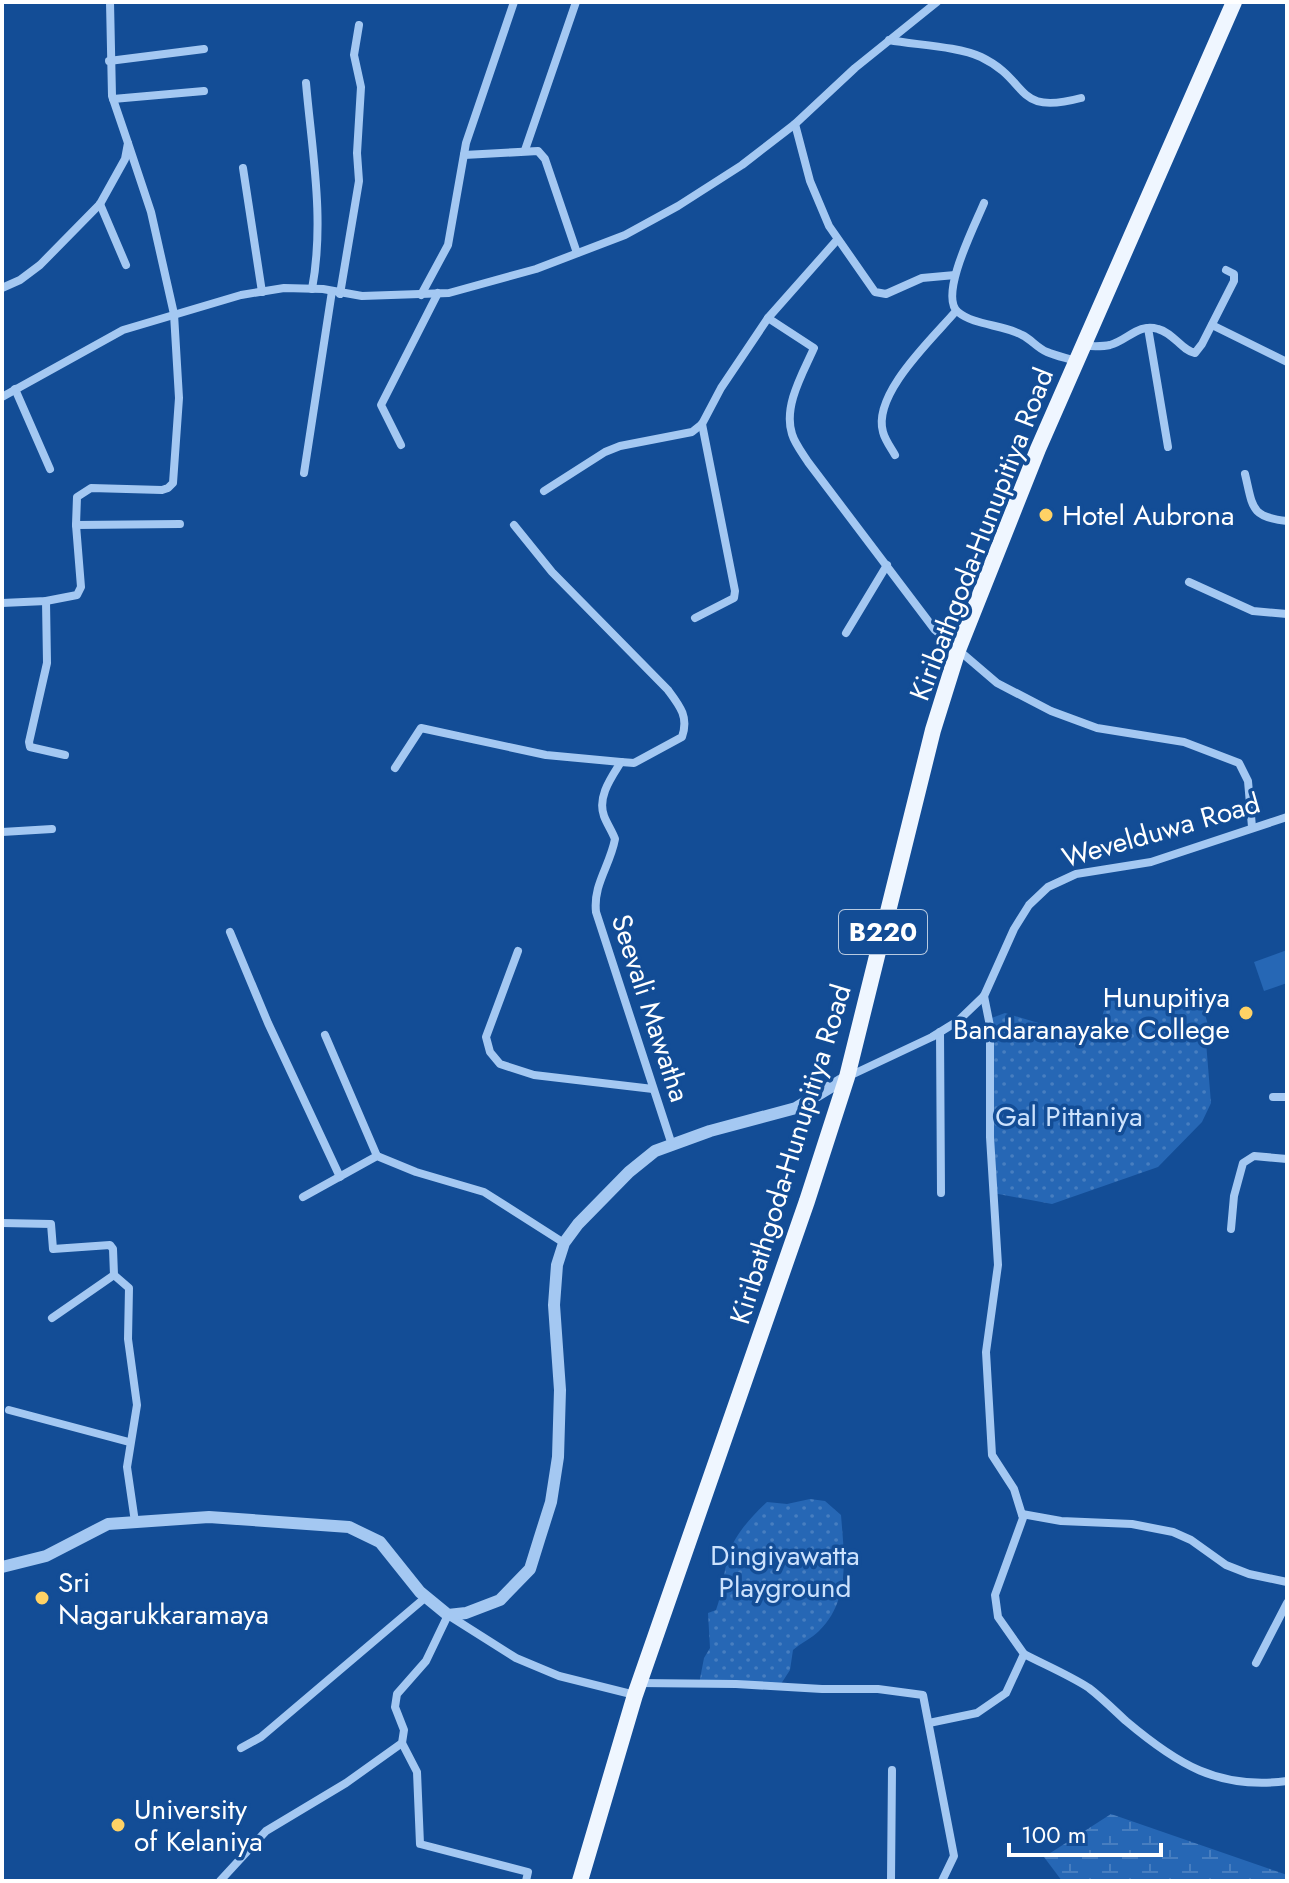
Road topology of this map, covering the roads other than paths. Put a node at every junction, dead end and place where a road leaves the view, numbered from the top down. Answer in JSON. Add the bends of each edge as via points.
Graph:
{"nodes":[{"id":1,"x":110,"y":2,"type":"edge"},
{"id":2,"x":514,"y":2,"type":"edge"},
{"id":3,"x":576,"y":2,"type":"edge"},
{"id":4,"x":937,"y":2,"type":"edge"},
{"id":5,"x":1234,"y":2,"type":"edge"},
{"id":6,"x":359,"y":25,"type":"dead end"},
{"id":7,"x":889,"y":40,"type":"junction"},
{"id":8,"x":204,"y":49,"type":"dead end"},
{"id":9,"x":109,"y":61,"type":"junction"},
{"id":10,"x":306,"y":83,"type":"dead end"},
{"id":11,"x":204,"y":91,"type":"dead end"},
{"id":12,"x":1081,"y":98,"type":"dead end"},
{"id":13,"x":113,"y":99,"type":"junction"},
{"id":14,"x":795,"y":124,"type":"junction"},
{"id":15,"x":128,"y":143,"type":"junction"},
{"id":16,"x":525,"y":150,"type":"junction"},
{"id":17,"x":464,"y":155,"type":"junction"},
{"id":18,"x":243,"y":168,"type":"dead end"},
{"id":19,"x":984,"y":203,"type":"dead end"},
{"id":20,"x":100,"y":204,"type":"junction"},
{"id":21,"x":837,"y":240,"type":"junction"},
{"id":22,"x":577,"y":253,"type":"junction"},
{"id":23,"x":126,"y":265,"type":"dead end"},
{"id":24,"x":1226,"y":270,"type":"dead end"},
{"id":25,"x":955,"y":275,"type":"junction"},
{"id":26,"x":2,"y":288,"type":"edge"},
{"id":27,"x":312,"y":289,"type":"junction"},
{"id":28,"x":262,"y":292,"type":"junction"},
{"id":29,"x":336,"y":292,"type":"junction"},
{"id":30,"x":438,"y":293,"type":"junction"},
{"id":31,"x":421,"y":295,"type":"junction"},
{"id":32,"x":956,"y":311,"type":"junction"},
{"id":33,"x":174,"y":314,"type":"junction"},
{"id":34,"x":768,"y":318,"type":"junction"},
{"id":35,"x":1212,"y":325,"type":"junction"},
{"id":36,"x":1148,"y":328,"type":"junction"},
{"id":37,"x":1080,"y":353,"type":"junction"},
{"id":38,"x":1287,"y":362,"type":"edge"},
{"id":39,"x":15,"y":389,"type":"junction"},
{"id":40,"x":2,"y":397,"type":"edge"},
{"id":41,"x":702,"y":424,"type":"junction"},
{"id":42,"x":401,"y":445,"type":"dead end"},
{"id":43,"x":1168,"y":447,"type":"dead end"},
{"id":44,"x":895,"y":455,"type":"dead end"},
{"id":45,"x":50,"y":469,"type":"dead end"},
{"id":46,"x":304,"y":473,"type":"dead end"},
{"id":47,"x":1245,"y":474,"type":"dead end"},
{"id":48,"x":544,"y":491,"type":"dead end"},
{"id":49,"x":1287,"y":521,"type":"edge"},
{"id":50,"x":180,"y":524,"type":"dead end"},
{"id":51,"x":76,"y":525,"type":"junction"},
{"id":52,"x":514,"y":525,"type":"dead end"},
{"id":53,"x":887,"y":565,"type":"junction"},
{"id":54,"x":1189,"y":582,"type":"dead end"},
{"id":55,"x":46,"y":601,"type":"junction"},
{"id":56,"x":2,"y":603,"type":"edge"},
{"id":57,"x":1287,"y":614,"type":"edge"},
{"id":58,"x":695,"y":618,"type":"dead end"},
{"id":59,"x":846,"y":633,"type":"dead end"},
{"id":60,"x":958,"y":650,"type":"junction"},
{"id":61,"x":65,"y":755,"type":"dead end"},
{"id":62,"x":621,"y":762,"type":"junction"},
{"id":63,"x":395,"y":768,"type":"dead end"},
{"id":64,"x":1287,"y":817,"type":"edge"},
{"id":65,"x":1252,"y":827,"type":"junction"},
{"id":66,"x":52,"y":829,"type":"dead end"},
{"id":67,"x":2,"y":832,"type":"edge"},
{"id":68,"x":230,"y":932,"type":"dead end"},
{"id":69,"x":518,"y":951,"type":"dead end"},
{"id":70,"x":984,"y":996,"type":"junction"},
{"id":71,"x":940,"y":1032,"type":"junction"},
{"id":72,"x":325,"y":1035,"type":"dead end"},
{"id":73,"x":847,"y":1077,"type":"junction"},
{"id":74,"x":653,"y":1089,"type":"junction"},
{"id":75,"x":1273,"y":1097,"type":"dead end"},
{"id":76,"x":1287,"y":1097,"type":"edge"},
{"id":77,"x":672,"y":1145,"type":"junction"},
{"id":78,"x":377,"y":1156,"type":"junction"},
{"id":79,"x":1287,"y":1159,"type":"edge"},
{"id":80,"x":340,"y":1177,"type":"junction"},
{"id":81,"x":941,"y":1193,"type":"dead end"},
{"id":82,"x":303,"y":1197,"type":"dead end"},
{"id":83,"x":2,"y":1223,"type":"edge"},
{"id":84,"x":1231,"y":1229,"type":"dead end"},
{"id":85,"x":564,"y":1243,"type":"junction"},
{"id":86,"x":114,"y":1275,"type":"junction"},
{"id":87,"x":52,"y":1318,"type":"dead end"},
{"id":88,"x":9,"y":1410,"type":"dead end"},
{"id":89,"x":129,"y":1442,"type":"junction"},
{"id":90,"x":1022,"y":1514,"type":"junction"},
{"id":91,"x":135,"y":1522,"type":"junction"},
{"id":92,"x":2,"y":1567,"type":"edge"},
{"id":93,"x":1287,"y":1582,"type":"edge"},
{"id":94,"x":426,"y":1597,"type":"junction"},
{"id":95,"x":1287,"y":1603,"type":"edge"},
{"id":96,"x":448,"y":1615,"type":"junction"},
{"id":97,"x":1024,"y":1654,"type":"junction"},
{"id":98,"x":1256,"y":1663,"type":"dead end"},
{"id":99,"x":637,"y":1689,"type":"junction"},
{"id":100,"x":929,"y":1723,"type":"junction"},
{"id":101,"x":402,"y":1743,"type":"junction"},
{"id":102,"x":241,"y":1748,"type":"dead end"},
{"id":103,"x":892,"y":1770,"type":"dead end"},
{"id":104,"x":1287,"y":1781,"type":"edge"},
{"id":105,"x":220,"y":1881,"type":"edge"},
{"id":106,"x":526,"y":1881,"type":"edge"},
{"id":107,"x":580,"y":1881,"type":"edge"},
{"id":108,"x":891,"y":1881,"type":"edge"},
{"id":109,"x":942,"y":1881,"type":"edge"}],
"edges":[{"from":1,"to":9,"type":"street"},
{"from":2,"to":17,"type":"street"},
{"from":3,"to":16,"type":"street"},
{"from":4,"to":7,"type":"street"},
{"from":5,"to":37,"type":"main road","name":"Kiribathgoda-Hunupitiya Road","number":"B220"},
{"from":6,"to":29,"type":"street","via":[[354,55],[361,87],[359,181]]},
{"from":7,"to":12,"type":"street","via":[[979,56],[1002,70],[1034,102],[1055,105]]},
{"from":7,"to":14,"type":"street"},
{"from":8,"to":9,"type":"street"},
{"from":9,"to":13,"type":"street"},
{"from":10,"to":27,"type":"street","via":[[319,222]]},
{"from":11,"to":13,"type":"street"},
{"from":13,"to":15,"type":"street"},
{"from":14,"to":21,"type":"street","via":[[819,204]]},
{"from":14,"to":22,"type":"street","via":[[678,206]]},
{"from":15,"to":20,"type":"street"},
{"from":15,"to":33,"type":"street","via":[[151,212]]},
{"from":16,"to":17,"type":"street"},
{"from":16,"to":22,"type":"street","via":[[538,151],[545,159]]},
{"from":17,"to":31,"type":"street","via":[[448,245]]},
{"from":18,"to":28,"type":"street"},
{"from":19,"to":25,"type":"street"},
{"from":20,"to":23,"type":"street"},
{"from":20,"to":26,"type":"street","via":[[40,265]]},
{"from":21,"to":25,"type":"street","via":[[880,294],[922,278]]},
{"from":21,"to":34,"type":"street"},
{"from":22,"to":30,"type":"street"},
{"from":24,"to":35,"type":"street","via":[[1235,277]]},
{"from":25,"to":32,"type":"street","via":[[951,293]]},
{"from":27,"to":28,"type":"street"},
{"from":27,"to":29,"type":"street"},
{"from":28,"to":33,"type":"street"},
{"from":29,"to":31,"type":"street"},
{"from":29,"to":46,"type":"street"},
{"from":30,"to":31,"type":"street"},
{"from":30,"to":42,"type":"street","via":[[381,405]]},
{"from":32,"to":37,"type":"street","via":[[1022,335],[1045,352]]},
{"from":32,"to":44,"type":"street","via":[[889,393],[883,431]]},
{"from":33,"to":39,"type":"street","via":[[123,330]]},
{"from":33,"to":51,"type":"street","via":[[179,398],[173,483],[162,490],[83,491],[77,497]]},
{"from":34,"to":41,"type":"street"},
{"from":34,"to":53,"type":"street","via":[[814,348],[796,389],[791,434]]},
{"from":35,"to":36,"type":"street","via":[[1195,353],[1171,334]]},
{"from":35,"to":38,"type":"street"},
{"from":36,"to":37,"type":"street"},
{"from":36,"to":43,"type":"street"},
{"from":37,"to":60,"type":"main road","name":"Kiribathgoda-Hunupitiya Road","number":"B220"},
{"from":39,"to":40,"type":"street"},
{"from":39,"to":45,"type":"street"},
{"from":41,"to":48,"type":"street","via":[[692,432],[605,452]]},
{"from":41,"to":58,"type":"street","via":[[735,591],[734,598]]},
{"from":47,"to":49,"type":"street","via":[[1258,515]]},
{"from":50,"to":51,"type":"street"},
{"from":51,"to":55,"type":"street","via":[[81,587],[77,595]]},
{"from":52,"to":62,"type":"street","via":[[683,711],[682,737],[634,763]]},
{"from":53,"to":59,"type":"street"},
{"from":53,"to":60,"type":"street","via":[[935,630]]},
{"from":54,"to":57,"type":"street","via":[[1253,611]]},
{"from":55,"to":56,"type":"street"},
{"from":55,"to":61,"type":"street","via":[[47,663],[29,742],[30,747]]},
{"from":60,"to":65,"type":"street","via":[[997,683],[1051,711],[1097,728],[1184,742],[1239,763],[1248,781]]},
{"from":60,"to":73,"type":"main road","name":"Kiribathgoda-Hunupitiya Road","number":"B220","via":[[933,730]]},
{"from":62,"to":63,"type":"street","via":[[546,755],[421,728]]},
{"from":62,"to":74,"type":"street","name":"Seevali Mawatha","via":[[601,805],[615,839],[595,903]]},
{"from":64,"to":65,"type":"street","name":"Wevelduwa Road"},
{"from":65,"to":70,"type":"street","name":"Wevelduwa Road","via":[[1151,862],[1076,874],[1048,887],[1014,929]]},
{"from":66,"to":67,"type":"street"},
{"from":68,"to":80,"type":"street"},
{"from":69,"to":74,"type":"street","via":[[486,1037],[500,1064],[534,1075]]},
{"from":70,"to":71,"type":"street","name":"Wevelduwa Road"},
{"from":70,"to":90,"type":"street","via":[[990,1026],[998,1265],[986,1352],[992,1455],[1014,1489]]},
{"from":71,"to":73,"type":"street","name":"Wevelduwa Road"},
{"from":71,"to":81,"type":"street"},
{"from":72,"to":78,"type":"street"},
{"from":73,"to":77,"type":"street","via":[[796,1108]]},
{"from":73,"to":99,"type":"main road","name":"Kiribathgoda-Hunupitiya Road","number":"B220"},
{"from":74,"to":77,"type":"street","name":"Seevali Mawatha"},
{"from":75,"to":76,"type":"street"},
{"from":77,"to":85,"type":"street","via":[[629,1172]]},
{"from":78,"to":80,"type":"street"},
{"from":78,"to":85,"type":"street","via":[[484,1192]]},
{"from":79,"to":84,"type":"street","via":[[1254,1156],[1243,1163]]},
{"from":80,"to":82,"type":"street"},
{"from":83,"to":86,"type":"street","via":[[51,1224],[53,1249],[110,1245]]},
{"from":85,"to":96,"type":"street","via":[[554,1305],[560,1390],[551,1502],[530,1569],[500,1600]]},
{"from":86,"to":87,"type":"street"},
{"from":86,"to":89,"type":"street","via":[[129,1288],[128,1339],[137,1405]]},
{"from":88,"to":89,"type":"street"},
{"from":89,"to":91,"type":"street","via":[[128,1485]]},
{"from":90,"to":93,"type":"street","via":[[1173,1532],[1226,1565]]},
{"from":90,"to":97,"type":"street","via":[[995,1595],[998,1617]]},
{"from":91,"to":92,"type":"street","via":[[108,1524],[46,1556]]},
{"from":91,"to":94,"type":"street","via":[[209,1517],[349,1527],[380,1542]]},
{"from":94,"to":96,"type":"street"},
{"from":94,"to":102,"type":"street","via":[[261,1737]]},
{"from":95,"to":98,"type":"street"},
{"from":96,"to":99,"type":"street","via":[[516,1658],[559,1676]]},
{"from":96,"to":101,"type":"street","via":[[426,1661],[397,1694]]},
{"from":97,"to":100,"type":"street","via":[[1006,1693],[977,1713]]},
{"from":97,"to":104,"type":"street","via":[[1089,1688],[1170,1756],[1201,1773],[1265,1784]]},
{"from":99,"to":100,"type":"street","via":[[736,1684],[878,1689],[923,1695]]},
{"from":99,"to":107,"type":"main road","name":"Kiribathgoda-Hunupitiya Road","number":"B220"},
{"from":100,"to":109,"type":"street","via":[[954,1856]]},
{"from":101,"to":105,"type":"street","via":[[266,1831]]},
{"from":101,"to":106,"type":"street","via":[[417,1772],[420,1844],[528,1872]]},
{"from":103,"to":108,"type":"street"}]}
